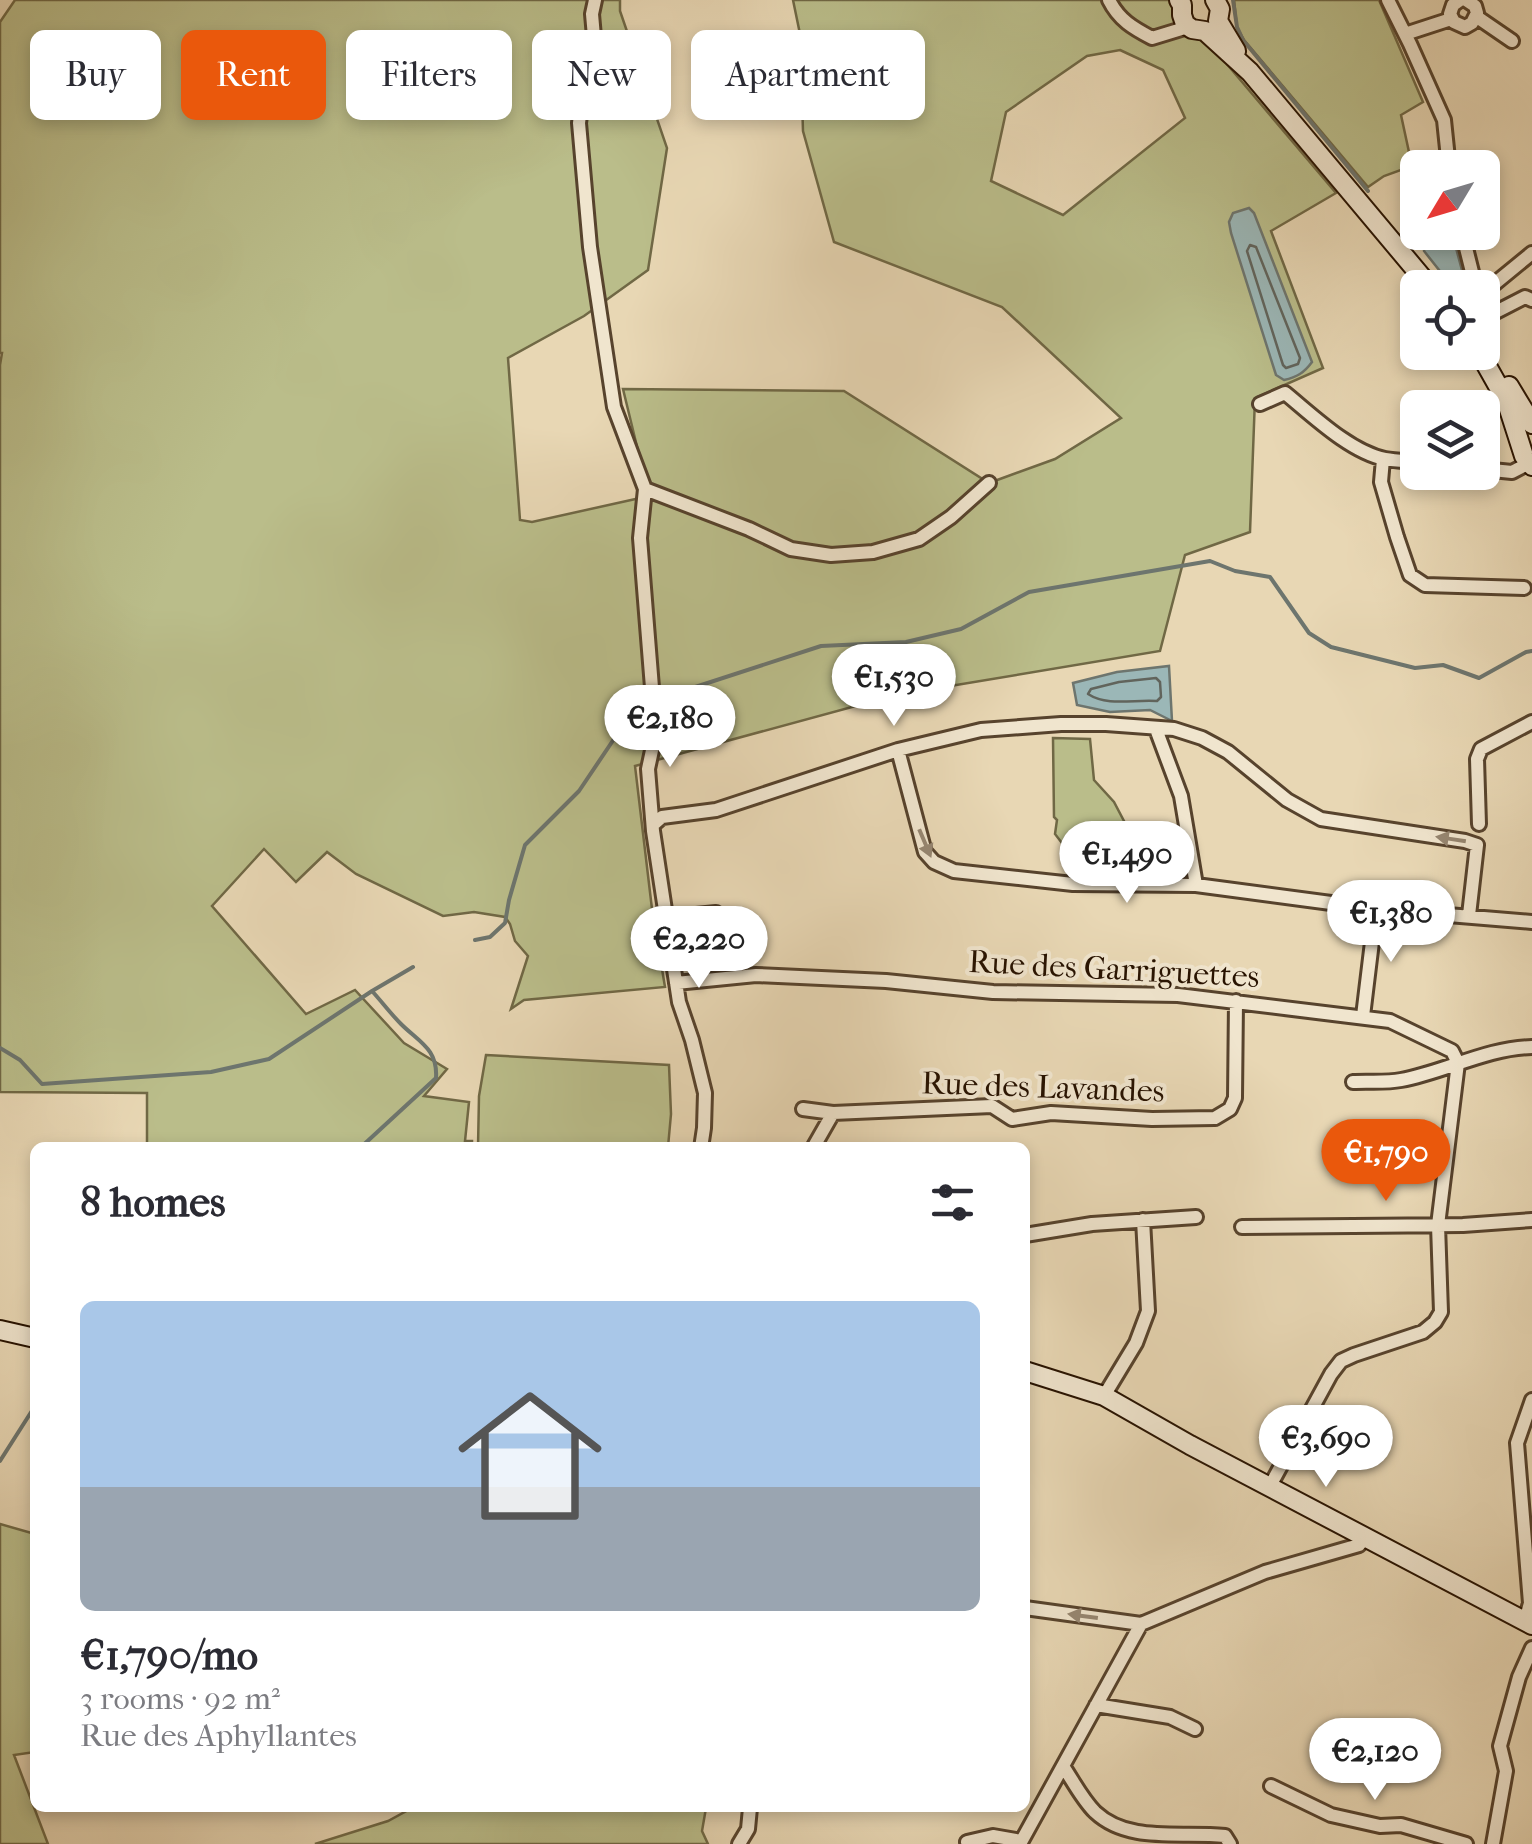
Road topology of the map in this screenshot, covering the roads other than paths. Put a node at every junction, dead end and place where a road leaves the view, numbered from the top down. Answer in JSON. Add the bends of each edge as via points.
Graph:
{"nodes":[{"id":1,"x":594,"y":0,"type":"edge"},
{"id":2,"x":1109,"y":0,"type":"edge"},
{"id":3,"x":1215,"y":0,"type":"edge"},
{"id":4,"x":1388,"y":0,"type":"edge"},
{"id":5,"x":1470,"y":4,"type":"edge"},
{"id":6,"x":1189,"y":17,"type":"edge"},
{"id":7,"x":1452,"y":18,"type":"junction"},
{"id":8,"x":1406,"y":34,"type":"junction"},
{"id":9,"x":1512,"y":40,"type":"dead end"},
{"id":10,"x":1447,"y":150,"type":"edge"},
{"id":11,"x":1532,"y":253,"type":"edge"},
{"id":12,"x":1417,"y":270,"type":"edge"},
{"id":13,"x":1500,"y":279,"type":"edge"},
{"id":14,"x":1532,"y":300,"type":"edge"},
{"id":15,"x":1500,"y":310,"type":"edge"},
{"id":16,"x":1490,"y":370,"type":"edge"},
{"id":17,"x":1260,"y":404,"type":"dead end"},
{"id":18,"x":1527,"y":429,"type":"edge"},
{"id":19,"x":1383,"y":459,"type":"junction"},
{"id":20,"x":1400,"y":460,"type":"edge"},
{"id":21,"x":1530,"y":464,"type":"edge"},
{"id":22,"x":1500,"y":471,"type":"edge"},
{"id":23,"x":989,"y":484,"type":"dead end"},
{"id":24,"x":645,"y":489,"type":"junction"},
{"id":25,"x":1524,"y":588,"type":"dead end"},
{"id":26,"x":1532,"y":722,"type":"edge"},
{"id":27,"x":1156,"y":728,"type":"junction"},
{"id":28,"x":898,"y":750,"type":"junction"},
{"id":29,"x":654,"y":824,"type":"junction"},
{"id":30,"x":1479,"y":824,"type":"dead end"},
{"id":31,"x":1196,"y":885,"type":"junction"},
{"id":32,"x":1376,"y":909,"type":"junction"},
{"id":33,"x":716,"y":913,"type":"dead end"},
{"id":34,"x":1469,"y":915,"type":"junction"},
{"id":35,"x":666,"y":918,"type":"junction"},
{"id":36,"x":1532,"y":922,"type":"edge"},
{"id":37,"x":676,"y":984,"type":"junction"},
{"id":38,"x":1236,"y":1001,"type":"junction"},
{"id":39,"x":1363,"y":1016,"type":"junction"},
{"id":40,"x":1532,"y":1047,"type":"edge"},
{"id":41,"x":1458,"y":1063,"type":"junction"},
{"id":42,"x":1352,"y":1082,"type":"dead end"},
{"id":43,"x":803,"y":1110,"type":"dead end"},
{"id":44,"x":833,"y":1113,"type":"junction"},
{"id":45,"x":701,"y":1142,"type":"edge"},
{"id":46,"x":816,"y":1142,"type":"edge"},
{"id":47,"x":1196,"y":1216,"type":"dead end"},
{"id":48,"x":1143,"y":1220,"type":"junction"},
{"id":49,"x":1532,"y":1220,"type":"edge"},
{"id":50,"x":1438,"y":1225,"type":"junction"},
{"id":51,"x":1242,"y":1228,"type":"dead end"},
{"id":52,"x":1030,"y":1234,"type":"edge"},
{"id":53,"x":0,"y":1330,"type":"edge"},
{"id":54,"x":30,"y":1337,"type":"edge"},
{"id":55,"x":1030,"y":1373,"type":"edge"},
{"id":56,"x":1104,"y":1396,"type":"junction"},
{"id":57,"x":1532,"y":1401,"type":"edge"},
{"id":58,"x":1270,"y":1486,"type":"junction"},
{"id":59,"x":1527,"y":1505,"type":"edge"},
{"id":60,"x":1528,"y":1518,"type":"edge"},
{"id":61,"x":1364,"y":1538,"type":"junction"},
{"id":62,"x":1030,"y":1609,"type":"edge"},
{"id":63,"x":1529,"y":1623,"type":"edge"},
{"id":64,"x":1141,"y":1624,"type":"junction"},
{"id":65,"x":1532,"y":1648,"type":"edge"},
{"id":66,"x":1096,"y":1706,"type":"junction"},
{"id":67,"x":1195,"y":1729,"type":"dead end"},
{"id":68,"x":1062,"y":1766,"type":"junction"},
{"id":69,"x":1271,"y":1786,"type":"dead end"},
{"id":70,"x":750,"y":1812,"type":"edge"},
{"id":71,"x":967,"y":1842,"type":"edge"},
{"id":72,"x":1020,"y":1842,"type":"edge"},
{"id":73,"x":738,"y":1844,"type":"edge"},
{"id":74,"x":1230,"y":1844,"type":"edge"},
{"id":75,"x":1466,"y":1844,"type":"edge"},
{"id":76,"x":1493,"y":1844,"type":"edge"}],
"edges":[{"from":1,"to":24,"type":"street","via":[[596,48],[580,122],[590,247],[614,407]]},
{"from":2,"to":6,"type":"street","via":[[1129,26],[1152,38]]},
{"from":3,"to":6,"type":"street","via":[[1220,9]]},
{"from":4,"to":8,"type":"street"},
{"from":5,"to":7,"type":"street","via":[[1452,6]]},
{"from":5,"to":7,"type":"street","via":[[1472,24],[1457,25]]},
{"from":5,"to":9,"type":"street"},
{"from":6,"to":12,"type":"street","via":[[1250,72]]},
{"from":7,"to":8,"type":"street"},
{"from":8,"to":10,"type":"street","via":[[1444,120]]},
{"from":11,"to":13,"type":"street"},
{"from":14,"to":15,"type":"street"},
{"from":16,"to":18,"type":"street"},
{"from":17,"to":19,"type":"street","via":[[1285,392],[1341,438]]},
{"from":18,"to":21,"type":"street","via":[[1524,456]]},
{"from":19,"to":20,"type":"street"},
{"from":19,"to":25,"type":"street","via":[[1381,482],[1410,575],[1425,585]]},
{"from":21,"to":22,"type":"street"},
{"from":23,"to":24,"type":"street","via":[[919,540],[831,556],[791,549]]},
{"from":24,"to":29,"type":"street","via":[[640,538],[654,719],[648,769]]},
{"from":26,"to":30,"type":"street","via":[[1477,759]]},
{"from":27,"to":28,"type":"street","via":[[1018,726]]},
{"from":27,"to":31,"type":"street","via":[[1180,796]]},
{"from":34,"to":27,"type":"street","one_way":true,"via":[[1477,845],[1321,819],[1228,752],[1202,738]]},
{"from":28,"to":29,"type":"street"},
{"from":28,"to":31,"type":"street","one_way":true,"via":[[924,852],[942,866],[1073,884]]},
{"from":29,"to":35,"type":"street"},
{"from":31,"to":32,"type":"street"},
{"from":32,"to":34,"type":"street"},
{"from":32,"to":39,"type":"street"},
{"from":33,"to":35,"type":"street"},
{"from":34,"to":36,"type":"street"},
{"from":35,"to":37,"type":"street"},
{"from":37,"to":38,"type":"street","name":"Rue des Garriguettes","via":[[756,975]]},
{"from":37,"to":45,"type":"street","via":[[704,1092]]},
{"from":38,"to":39,"type":"street","name":"Rue des Garriguettes"},
{"from":38,"to":44,"type":"street","name":"Rue des Lavandes","via":[[1234,1098],[1230,1110],[1215,1118],[1051,1113],[1012,1119],[992,1106]]},
{"from":39,"to":41,"type":"street","name":"Rue des Garriguettes","via":[[1422,1036],[1452,1051]]},
{"from":40,"to":41,"type":"street"},
{"from":41,"to":42,"type":"street","via":[[1398,1081]]},
{"from":41,"to":50,"type":"street"},
{"from":43,"to":44,"type":"street","name":"Rue des Lavandes"},
{"from":44,"to":46,"type":"street"},
{"from":47,"to":48,"type":"street"},
{"from":48,"to":52,"type":"street"},
{"from":48,"to":56,"type":"street","via":[[1148,1310]]},
{"from":49,"to":50,"type":"street"},
{"from":50,"to":51,"type":"street"},
{"from":50,"to":58,"type":"street","via":[[1441,1312],[1435,1322],[1340,1361]]},
{"from":53,"to":54,"type":"street"},
{"from":55,"to":56,"type":"street"},
{"from":56,"to":58,"type":"street"},
{"from":57,"to":59,"type":"street","via":[[1516,1443]]},
{"from":58,"to":61,"type":"street"},
{"from":59,"to":60,"type":"street"},
{"from":60,"to":63,"type":"street"},
{"from":61,"to":63,"type":"street"},
{"from":61,"to":64,"type":"street","via":[[1360,1545],[1265,1572]]},
{"from":64,"to":62,"type":"street","one_way":true},
{"from":64,"to":66,"type":"street"},
{"from":65,"to":76,"type":"street","via":[[1500,1746],[1506,1771]]},
{"from":66,"to":67,"type":"street","via":[[1170,1717]]},
{"from":66,"to":68,"type":"street"},
{"from":68,"to":72,"type":"street"},
{"from":68,"to":74,"type":"street","via":[[1112,1828],[1140,1836],[1225,1836]]},
{"from":69,"to":75,"type":"street","via":[[1332,1815]]},
{"from":70,"to":73,"type":"street"},
{"from":71,"to":72,"type":"street","via":[[993,1836]]}]}
